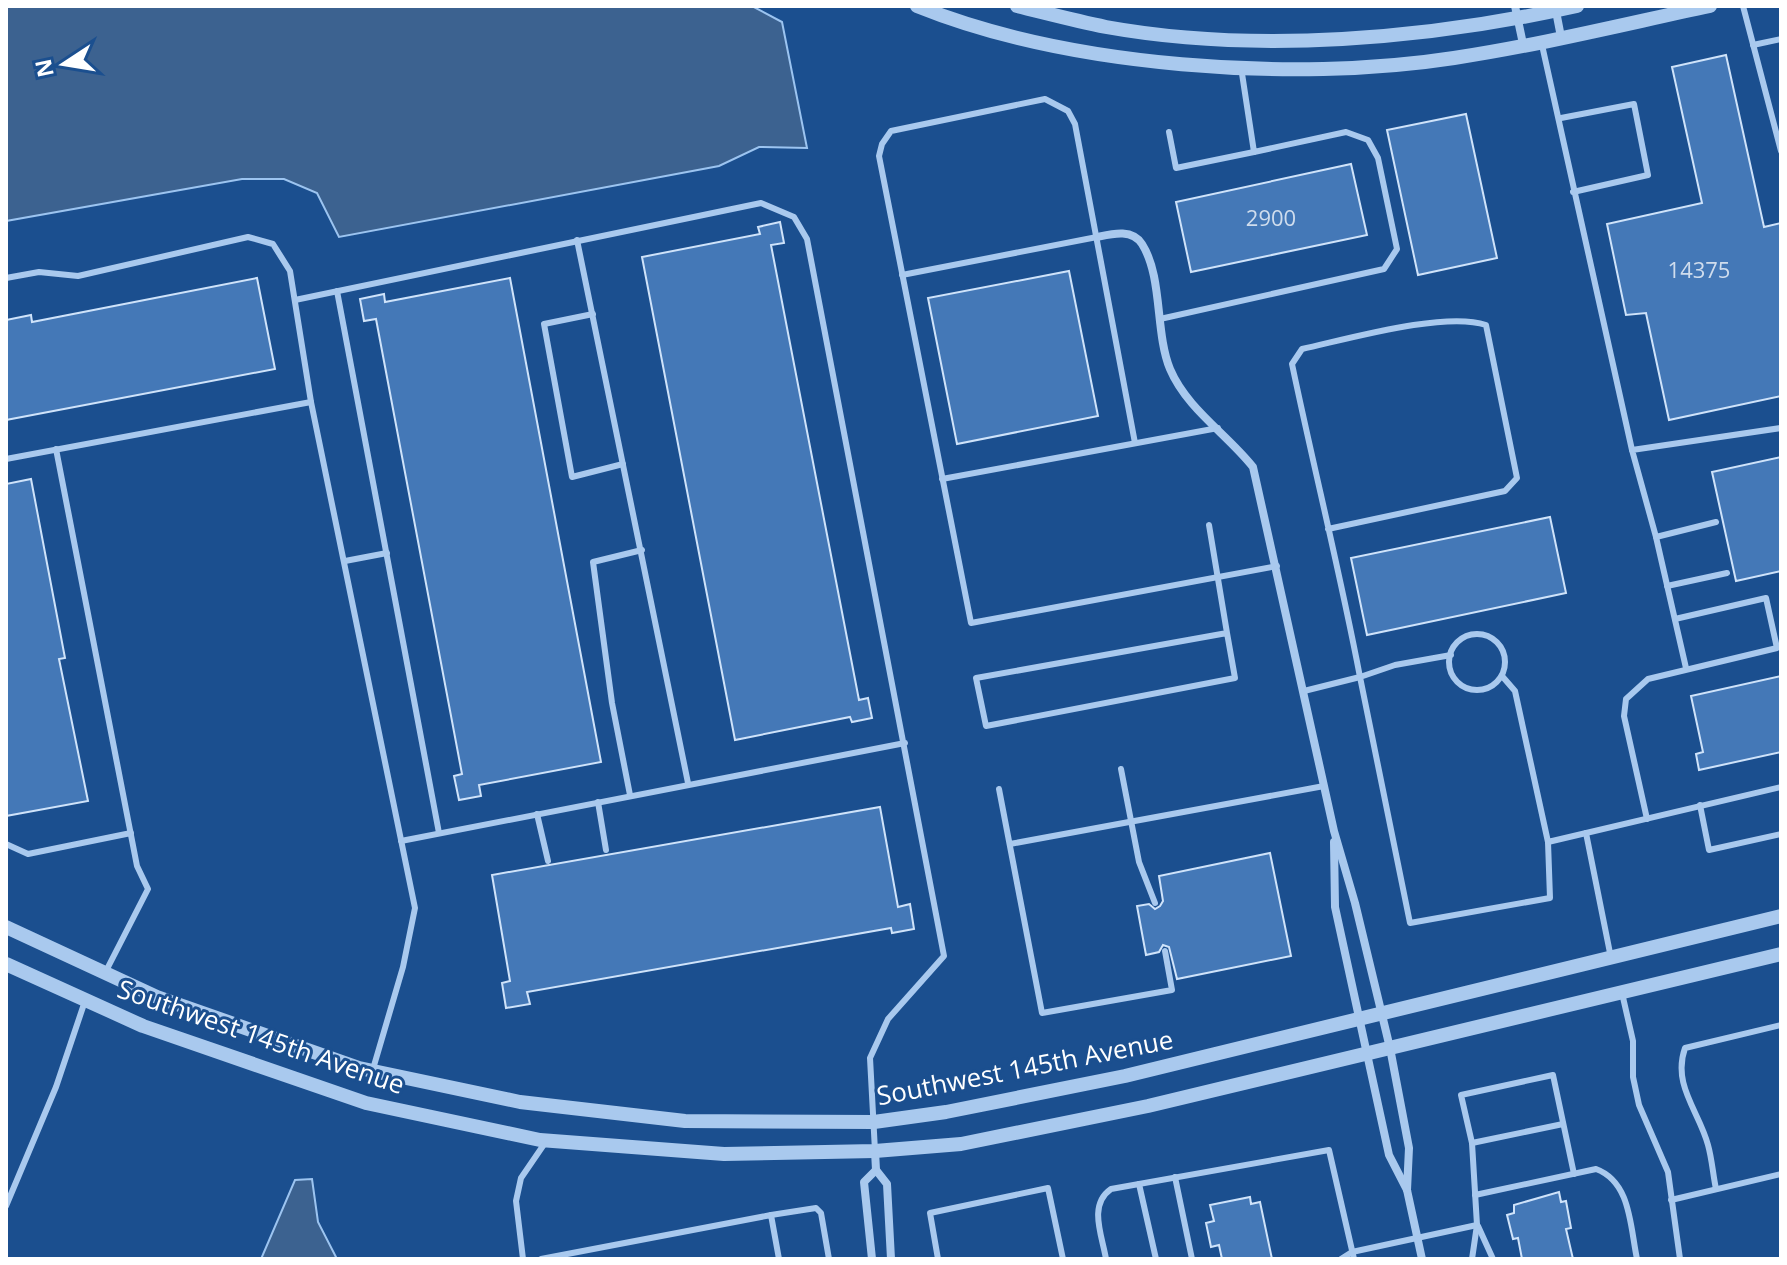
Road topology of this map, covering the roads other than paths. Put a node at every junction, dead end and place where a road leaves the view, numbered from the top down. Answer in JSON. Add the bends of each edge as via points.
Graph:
{"nodes":[{"id":1,"x":917,"y":6,"type":"edge"},
{"id":2,"x":1017,"y":6,"type":"edge"},
{"id":3,"x":1577,"y":6,"type":"edge"},
{"id":4,"x":1710,"y":6,"type":"edge"},
{"id":5,"x":1743,"y":6,"type":"edge"},
{"id":6,"x":1555,"y":8,"type":"edge"},
{"id":7,"x":1516,"y":12,"type":"edge"},
{"id":8,"x":1561,"y":37,"type":"junction"},
{"id":9,"x":1781,"y":39,"type":"edge"},
{"id":10,"x":1541,"y":41,"type":"junction"},
{"id":11,"x":1523,"y":44,"type":"junction"},
{"id":12,"x":1753,"y":45,"type":"junction"},
{"id":13,"x":1241,"y":67,"type":"junction"},
{"id":14,"x":1561,"y":118,"type":"junction"},
{"id":15,"x":1169,"y":132,"type":"dead end"},
{"id":16,"x":1781,"y":151,"type":"edge"},
{"id":17,"x":1254,"y":152,"type":"junction"},
{"id":18,"x":1573,"y":192,"type":"junction"},
{"id":19,"x":1097,"y":237,"type":"junction"},
{"id":20,"x":577,"y":240,"type":"junction"},
{"id":21,"x":902,"y":275,"type":"junction"},
{"id":22,"x":6,"y":278,"type":"edge"},
{"id":23,"x":337,"y":291,"type":"junction"},
{"id":24,"x":295,"y":300,"type":"junction"},
{"id":25,"x":593,"y":314,"type":"junction"},
{"id":26,"x":1160,"y":319,"type":"junction"},
{"id":27,"x":311,"y":402,"type":"junction"},
{"id":28,"x":1218,"y":428,"type":"junction"},
{"id":29,"x":1781,"y":428,"type":"edge"},
{"id":30,"x":1135,"y":443,"type":"junction"},
{"id":31,"x":56,"y":449,"type":"junction"},
{"id":32,"x":1632,"y":450,"type":"junction"},
{"id":33,"x":6,"y":459,"type":"edge"},
{"id":34,"x":623,"y":464,"type":"junction"},
{"id":35,"x":942,"y":479,"type":"junction"},
{"id":36,"x":1716,"y":522,"type":"dead end"},
{"id":37,"x":1209,"y":525,"type":"dead end"},
{"id":38,"x":1328,"y":529,"type":"junction"},
{"id":39,"x":1656,"y":537,"type":"junction"},
{"id":40,"x":642,"y":550,"type":"junction"},
{"id":41,"x":387,"y":553,"type":"junction"},
{"id":42,"x":345,"y":561,"type":"junction"},
{"id":43,"x":1277,"y":566,"type":"junction"},
{"id":44,"x":1727,"y":573,"type":"dead end"},
{"id":45,"x":1218,"y":578,"type":"junction"},
{"id":46,"x":1667,"y":586,"type":"junction"},
{"id":47,"x":1675,"y":619,"type":"junction"},
{"id":48,"x":1227,"y":633,"type":"junction"},
{"id":49,"x":1451,"y":655,"type":"junction"},
{"id":50,"x":1686,"y":668,"type":"junction"},
{"id":51,"x":1502,"y":676,"type":"junction"},
{"id":52,"x":1360,"y":677,"type":"junction"},
{"id":53,"x":1304,"y":691,"type":"junction"},
{"id":54,"x":905,"y":743,"type":"junction"},
{"id":55,"x":1121,"y":769,"type":"dead end"},
{"id":56,"x":688,"y":783,"type":"junction"},
{"id":57,"x":1324,"y":786,"type":"junction"},
{"id":58,"x":1781,"y":787,"type":"edge"},
{"id":59,"x":999,"y":789,"type":"dead end"},
{"id":60,"x":630,"y":795,"type":"junction"},
{"id":61,"x":598,"y":802,"type":"junction"},
{"id":62,"x":1700,"y":805,"type":"junction"},
{"id":63,"x":537,"y":814,"type":"junction"},
{"id":64,"x":1647,"y":819,"type":"junction"},
{"id":65,"x":1131,"y":822,"type":"junction"},
{"id":66,"x":1334,"y":831,"type":"junction"},
{"id":67,"x":131,"y":833,"type":"junction"},
{"id":68,"x":439,"y":833,"type":"junction"},
{"id":69,"x":1586,"y":833,"type":"junction"},
{"id":70,"x":1781,"y":834,"type":"edge"},
{"id":71,"x":401,"y":841,"type":"junction"},
{"id":72,"x":1548,"y":842,"type":"junction"},
{"id":73,"x":6,"y":844,"type":"edge"},
{"id":74,"x":1010,"y":844,"type":"junction"},
{"id":75,"x":606,"y":850,"type":"dead end"},
{"id":76,"x":548,"y":861,"type":"dead end"},
{"id":77,"x":1155,"y":903,"type":"dead end"},
{"id":78,"x":1781,"y":916,"type":"edge"},
{"id":79,"x":6,"y":927,"type":"edge"},
{"id":80,"x":1165,"y":951,"type":"dead end"},
{"id":81,"x":1781,"y":954,"type":"edge"},
{"id":82,"x":1611,"y":958,"type":"junction"},
{"id":83,"x":6,"y":964,"type":"edge"},
{"id":84,"x":105,"y":973,"type":"junction"},
{"id":85,"x":1622,"y":993,"type":"junction"},
{"id":86,"x":85,"y":1001,"type":"junction"},
{"id":87,"x":1382,"y":1013,"type":"junction"},
{"id":88,"x":1359,"y":1019,"type":"junction"},
{"id":89,"x":1781,"y":1025,"type":"edge"},
{"id":90,"x":1390,"y":1048,"type":"junction"},
{"id":91,"x":1367,"y":1054,"type":"junction"},
{"id":92,"x":372,"y":1070,"type":"junction"},
{"id":93,"x":874,"y":1122,"type":"junction"},
{"id":94,"x":1563,"y":1124,"type":"junction"},
{"id":95,"x":547,"y":1140,"type":"junction"},
{"id":96,"x":1472,"y":1143,"type":"junction"},
{"id":97,"x":875,"y":1151,"type":"junction"},
{"id":98,"x":876,"y":1170,"type":"junction"},
{"id":99,"x":1574,"y":1174,"type":"junction"},
{"id":100,"x":1781,"y":1174,"type":"edge"},
{"id":101,"x":1175,"y":1177,"type":"junction"},
{"id":102,"x":1139,"y":1184,"type":"junction"},
{"id":103,"x":1716,"y":1189,"type":"junction"},
{"id":104,"x":1407,"y":1190,"type":"junction"},
{"id":105,"x":1475,"y":1195,"type":"junction"},
{"id":106,"x":1671,"y":1200,"type":"junction"},
{"id":107,"x":6,"y":1206,"type":"edge"},
{"id":108,"x":771,"y":1215,"type":"junction"},
{"id":109,"x":1477,"y":1225,"type":"junction"},
{"id":110,"x":1417,"y":1238,"type":"junction"},
{"id":111,"x":1353,"y":1256,"type":"edge"},
{"id":112,"x":894,"y":1258,"type":"edge"},
{"id":113,"x":523,"y":1259,"type":"edge"},
{"id":114,"x":541,"y":1259,"type":"edge"},
{"id":115,"x":779,"y":1259,"type":"edge"},
{"id":116,"x":829,"y":1259,"type":"edge"},
{"id":117,"x":872,"y":1259,"type":"edge"},
{"id":118,"x":938,"y":1259,"type":"edge"},
{"id":119,"x":1063,"y":1259,"type":"edge"},
{"id":120,"x":1106,"y":1259,"type":"edge"},
{"id":121,"x":1156,"y":1259,"type":"edge"},
{"id":122,"x":1192,"y":1259,"type":"edge"},
{"id":123,"x":1341,"y":1259,"type":"edge"},
{"id":124,"x":1422,"y":1259,"type":"edge"},
{"id":125,"x":1472,"y":1259,"type":"edge"},
{"id":126,"x":1493,"y":1259,"type":"edge"},
{"id":127,"x":1637,"y":1259,"type":"edge"},
{"id":128,"x":1680,"y":1259,"type":"edge"}],
"edges":[{"from":1,"to":13,"type":"street","via":[[971,28],[1103,56]]},
{"from":2,"to":7,"type":"street","via":[[1108,27],[1238,39],[1359,38]]},
{"from":3,"to":6,"type":"street"},
{"from":4,"to":8,"type":"street"},
{"from":5,"to":12,"type":"lane"},
{"from":6,"to":7,"type":"street"},
{"from":6,"to":8,"type":"street"},
{"from":7,"to":11,"type":"street"},
{"from":8,"to":10,"type":"street"},
{"from":9,"to":12,"type":"lane"},
{"from":10,"to":11,"type":"street"},
{"from":10,"to":14,"type":"lane"},
{"from":11,"to":13,"type":"street","via":[[1392,63]]},
{"from":12,"to":16,"type":"lane"},
{"from":13,"to":17,"type":"lane"},
{"from":14,"to":18,"type":"lane"},
{"from":14,"to":18,"type":"lane","via":[[1634,104],[1648,175]]},
{"from":15,"to":17,"type":"lane","via":[[1176,168]]},
{"from":17,"to":26,"type":"lane","via":[[1346,132],[1368,140],[1378,158],[1397,249],[1384,269]]},
{"from":18,"to":32,"type":"lane"},
{"from":19,"to":21,"type":"lane"},
{"from":19,"to":21,"type":"lane","via":[[1075,124],[1068,111],[1045,99],[891,131],[879,156]]},
{"from":19,"to":26,"type":"street","via":[[1117,233],[1134,236],[1142,244]]},
{"from":19,"to":30,"type":"lane"},
{"from":20,"to":23,"type":"lane"},
{"from":20,"to":25,"type":"lane"},
{"from":20,"to":54,"type":"lane","via":[[761,203],[794,217],[807,239]]},
{"from":21,"to":35,"type":"lane"},
{"from":22,"to":24,"type":"lane","via":[[39,272],[78,276],[248,237],[273,244],[290,271]]},
{"from":23,"to":24,"type":"lane"},
{"from":23,"to":41,"type":"lane"},
{"from":24,"to":27,"type":"lane"},
{"from":25,"to":34,"type":"lane"},
{"from":25,"to":34,"type":"lane","via":[[544,324],[572,477]]},
{"from":26,"to":28,"type":"street","via":[[1169,368],[1184,393]]},
{"from":27,"to":31,"type":"lane"},
{"from":27,"to":42,"type":"lane"},
{"from":28,"to":30,"type":"lane"},
{"from":28,"to":43,"type":"street","via":[[1253,467]]},
{"from":29,"to":32,"type":"lane"},
{"from":30,"to":35,"type":"lane"},
{"from":31,"to":33,"type":"lane"},
{"from":31,"to":67,"type":"lane"},
{"from":32,"to":39,"type":"lane"},
{"from":34,"to":40,"type":"lane"},
{"from":35,"to":45,"type":"lane","via":[[971,623]]},
{"from":36,"to":39,"type":"lane"},
{"from":37,"to":45,"type":"lane"},
{"from":38,"to":38,"type":"lane","via":[[1292,364],[1302,349],[1447,323],[1470,320],[1486,325],[1517,478],[1505,491]]},
{"from":38,"to":52,"type":"lane"},
{"from":39,"to":46,"type":"lane"},
{"from":40,"to":56,"type":"lane"},
{"from":40,"to":60,"type":"lane","via":[[593,562]]},
{"from":41,"to":42,"type":"lane"},
{"from":41,"to":68,"type":"lane"},
{"from":42,"to":71,"type":"lane"},
{"from":43,"to":45,"type":"lane"},
{"from":43,"to":53,"type":"street"},
{"from":44,"to":46,"type":"lane"},
{"from":45,"to":48,"type":"lane"},
{"from":46,"to":47,"type":"lane"},
{"from":47,"to":50,"type":"lane"},
{"from":47,"to":50,"type":"lane","via":[[1766,598],[1777,648]]},
{"from":48,"to":48,"type":"lane","via":[[976,678],[986,726],[1235,678]]},
{"from":49,"to":51,"type":"lane","via":[[1453,676],[1466,688],[1490,687]]},
{"from":49,"to":51,"type":"lane","via":[[1465,637],[1491,638],[1503,651]]},
{"from":49,"to":52,"type":"lane"},
{"from":50,"to":64,"type":"lane","via":[[1648,679],[1626,699],[1624,716]]},
{"from":51,"to":72,"type":"lane","via":[[1515,691]]},
{"from":52,"to":53,"type":"lane"},
{"from":52,"to":72,"type":"lane","via":[[1410,923],[1550,898]]},
{"from":53,"to":57,"type":"street"},
{"from":54,"to":56,"type":"lane"},
{"from":54,"to":93,"type":"lane","via":[[944,956],[888,1019],[870,1058]]},
{"from":55,"to":65,"type":"lane"},
{"from":56,"to":60,"type":"lane"},
{"from":57,"to":65,"type":"lane"},
{"from":57,"to":66,"type":"street"},
{"from":58,"to":62,"type":"lane"},
{"from":59,"to":74,"type":"lane"},
{"from":60,"to":61,"type":"lane"},
{"from":61,"to":63,"type":"lane"},
{"from":61,"to":75,"type":"lane"},
{"from":62,"to":64,"type":"lane"},
{"from":62,"to":70,"type":"lane","via":[[1709,850]]},
{"from":63,"to":68,"type":"lane"},
{"from":63,"to":76,"type":"lane"},
{"from":64,"to":69,"type":"lane"},
{"from":65,"to":74,"type":"lane"},
{"from":65,"to":77,"type":"lane"},
{"from":66,"to":87,"type":"street"},
{"from":66,"to":88,"type":"street","via":[[1335,907]]},
{"from":67,"to":73,"type":"lane","via":[[28,854]]},
{"from":67,"to":84,"type":"lane","via":[[148,889]]},
{"from":68,"to":71,"type":"lane"},
{"from":69,"to":72,"type":"lane"},
{"from":69,"to":82,"type":"lane"},
{"from":71,"to":92,"type":"lane","via":[[415,908]]},
{"from":74,"to":80,"type":"lane","via":[[1042,1013],[1172,990]]},
{"from":78,"to":82,"type":"street","name":"Southwest 145th Avenue"},
{"from":79,"to":84,"type":"street","name":"Southwest 145th Avenue"},
{"from":81,"to":85,"type":"street","name":"Southwest 145th Avenue"},
{"from":82,"to":87,"type":"street","name":"Southwest 145th Avenue"},
{"from":83,"to":86,"type":"street","name":"Southwest 145th Avenue"},
{"from":84,"to":92,"type":"street","name":"Southwest 145th Avenue","via":[[157,997]]},
{"from":85,"to":90,"type":"street","name":"Southwest 145th Avenue"},
{"from":85,"to":106,"type":"lane","via":[[1633,1041],[1636,1091],[1668,1172]]},
{"from":86,"to":95,"type":"street","name":"Southwest 145th Avenue","via":[[366,1103]]},
{"from":86,"to":107,"type":"lane"},
{"from":87,"to":88,"type":"street","name":"Southwest 145th Avenue"},
{"from":87,"to":90,"type":"street"},
{"from":88,"to":91,"type":"street"},
{"from":88,"to":93,"type":"street","name":"Southwest 145th Avenue","via":[[1125,1076]]},
{"from":89,"to":103,"type":"lane","via":[[1685,1048],[1679,1064],[1683,1086],[1707,1143]]},
{"from":90,"to":91,"type":"street","name":"Southwest 145th Avenue"},
{"from":90,"to":104,"type":"street","via":[[1409,1148]]},
{"from":91,"to":97,"type":"street","name":"Southwest 145th Avenue","via":[[961,1144]]},
{"from":91,"to":104,"type":"street","via":[[1389,1155]]},
{"from":92,"to":93,"type":"street","name":"Southwest 145th Avenue","via":[[520,1102],[685,1121]]},
{"from":93,"to":97,"type":"lane"},
{"from":94,"to":96,"type":"lane"},
{"from":94,"to":96,"type":"lane","via":[[1553,1075],[1538,1078],[1461,1095]]},
{"from":94,"to":99,"type":"lane"},
{"from":95,"to":97,"type":"street","name":"Southwest 145th Avenue","via":[[693,1154]]},
{"from":95,"to":113,"type":"lane","via":[[521,1178],[516,1201]]},
{"from":96,"to":105,"type":"lane"},
{"from":97,"to":98,"type":"street"},
{"from":98,"to":112,"type":"street","via":[[887,1184]]},
{"from":98,"to":117,"type":"street","via":[[864,1182]]},
{"from":99,"to":105,"type":"lane"},
{"from":99,"to":127,"type":"lane","via":[[1596,1169],[1620,1185]]},
{"from":100,"to":103,"type":"lane"},
{"from":101,"to":102,"type":"lane"},
{"from":101,"to":111,"type":"lane","via":[[1329,1150]]},
{"from":101,"to":122,"type":"lane"},
{"from":102,"to":120,"type":"lane","via":[[1101,1196],[1097,1210]]},
{"from":102,"to":121,"type":"lane"},
{"from":103,"to":106,"type":"lane"},
{"from":104,"to":110,"type":"street"},
{"from":105,"to":109,"type":"lane"},
{"from":106,"to":128,"type":"lane"},
{"from":108,"to":114,"type":"lane"},
{"from":108,"to":115,"type":"lane"},
{"from":108,"to":116,"type":"lane","via":[[816,1208]]},
{"from":109,"to":110,"type":"lane"},
{"from":109,"to":125,"type":"lane"},
{"from":109,"to":126,"type":"lane"},
{"from":110,"to":111,"type":"lane"},
{"from":110,"to":124,"type":"street"},
{"from":111,"to":123,"type":"lane"},
{"from":118,"to":119,"type":"lane","via":[[930,1213],[1048,1188]]}]}
